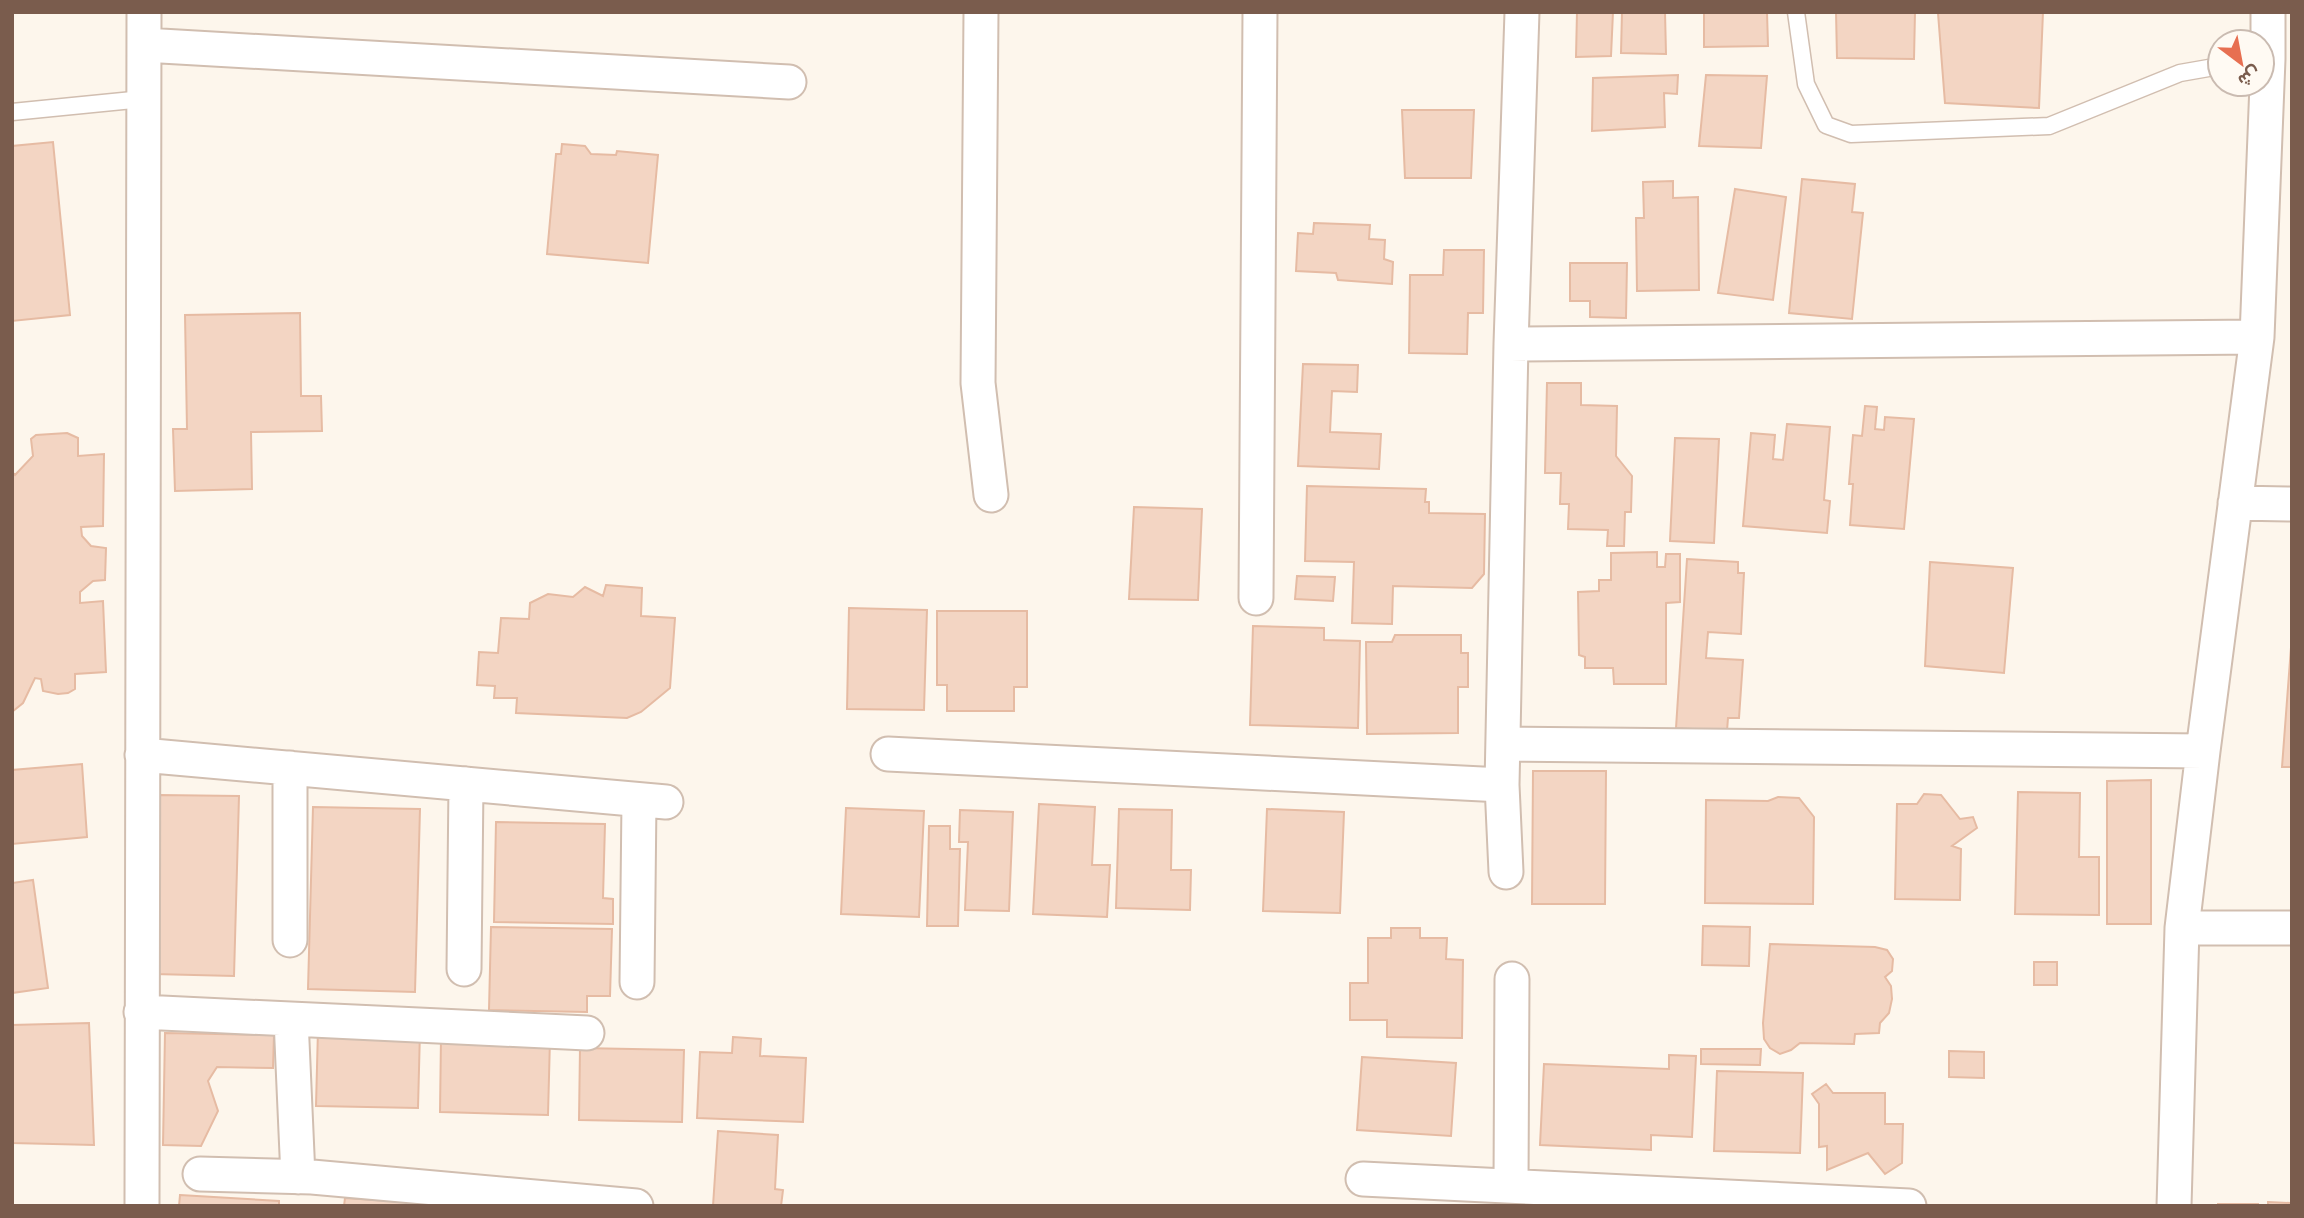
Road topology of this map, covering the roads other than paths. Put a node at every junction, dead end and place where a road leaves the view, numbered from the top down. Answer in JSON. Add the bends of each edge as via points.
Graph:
{"nodes":[{"id":1,"x":144,"y":12,"type":"edge"},
{"id":2,"x":981,"y":12,"type":"edge"},
{"id":3,"x":1260,"y":12,"type":"edge"},
{"id":4,"x":1521,"y":12,"type":"edge"},
{"id":5,"x":1796,"y":12,"type":"edge"},
{"id":6,"x":144,"y":46,"type":"junction"},
{"id":7,"x":2206,"y":68,"type":"edge"},
{"id":8,"x":789,"y":82,"type":"dead end"},
{"id":9,"x":2272,"y":98,"type":"edge"},
{"id":10,"x":143,"y":99,"type":"junction"},
{"id":11,"x":12,"y":112,"type":"edge"},
{"id":12,"x":2257,"y":337,"type":"junction"},
{"id":13,"x":1511,"y":344,"type":"junction"},
{"id":14,"x":991,"y":495,"type":"dead end"},
{"id":15,"x":2235,"y":503,"type":"junction"},
{"id":16,"x":2292,"y":504,"type":"edge"},
{"id":17,"x":1256,"y":598,"type":"dead end"},
{"id":18,"x":1503,"y":744,"type":"junction"},
{"id":19,"x":2203,"y":751,"type":"junction"},
{"id":20,"x":888,"y":754,"type":"dead end"},
{"id":21,"x":142,"y":755,"type":"junction"},
{"id":22,"x":290,"y":768,"type":"junction"},
{"id":23,"x":466,"y":784,"type":"junction"},
{"id":24,"x":1502,"y":785,"type":"junction"},
{"id":25,"x":1506,"y":872,"type":"dead end"},
{"id":26,"x":2182,"y":928,"type":"junction"},
{"id":27,"x":2292,"y":928,"type":"edge"},
{"id":28,"x":290,"y":940,"type":"dead end"},
{"id":29,"x":464,"y":969,"type":"dead end"},
{"id":30,"x":1512,"y":979,"type":"dead end"},
{"id":31,"x":637,"y":982,"type":"dead end"},
{"id":32,"x":141,"y":1013,"type":"junction"},
{"id":33,"x":291,"y":1019,"type":"junction"},
{"id":34,"x":587,"y":1033,"type":"dead end"},
{"id":35,"x":200,"y":1174,"type":"dead end"},
{"id":36,"x":299,"y":1177,"type":"junction"},
{"id":37,"x":1363,"y":1179,"type":"dead end"},
{"id":38,"x":1511,"y":1186,"type":"junction"},
{"id":39,"x":142,"y":1206,"type":"edge"},
{"id":40,"x":636,"y":1206,"type":"edge"},
{"id":41,"x":1909,"y":1206,"type":"edge"},
{"id":42,"x":2174,"y":1206,"type":"edge"}],
"edges":[{"from":1,"to":6,"type":"street"},
{"from":2,"to":14,"type":"street","via":[[978,383]]},
{"from":3,"to":17,"type":"street"},
{"from":4,"to":13,"type":"street"},
{"from":5,"to":7,"type":"lane","via":[[1805,84],[1826,125],[1851,134],[2049,126],[2180,73]]},
{"from":6,"to":8,"type":"street"},
{"from":6,"to":10,"type":"street"},
{"from":9,"to":12,"type":"street"},
{"from":10,"to":11,"type":"lane"},
{"from":10,"to":21,"type":"street"},
{"from":12,"to":13,"type":"street"},
{"from":12,"to":15,"type":"street"},
{"from":13,"to":18,"type":"street"},
{"from":15,"to":16,"type":"street"},
{"from":15,"to":19,"type":"street"},
{"from":18,"to":19,"type":"street"},
{"from":18,"to":24,"type":"street"},
{"from":19,"to":26,"type":"street"},
{"from":20,"to":24,"type":"street"},
{"from":21,"to":22,"type":"street"},
{"from":21,"to":32,"type":"street"},
{"from":22,"to":23,"type":"street"},
{"from":22,"to":28,"type":"street"},
{"from":23,"to":29,"type":"street"},
{"from":23,"to":31,"type":"street","via":[[653,801]]},
{"from":24,"to":25,"type":"street"},
{"from":26,"to":27,"type":"street"},
{"from":26,"to":42,"type":"street"},
{"from":30,"to":38,"type":"street"},
{"from":32,"to":33,"type":"street"},
{"from":32,"to":39,"type":"street"},
{"from":33,"to":34,"type":"street"},
{"from":33,"to":36,"type":"street"},
{"from":35,"to":36,"type":"street"},
{"from":36,"to":40,"type":"street"},
{"from":37,"to":38,"type":"street"},
{"from":38,"to":41,"type":"street"}]}
